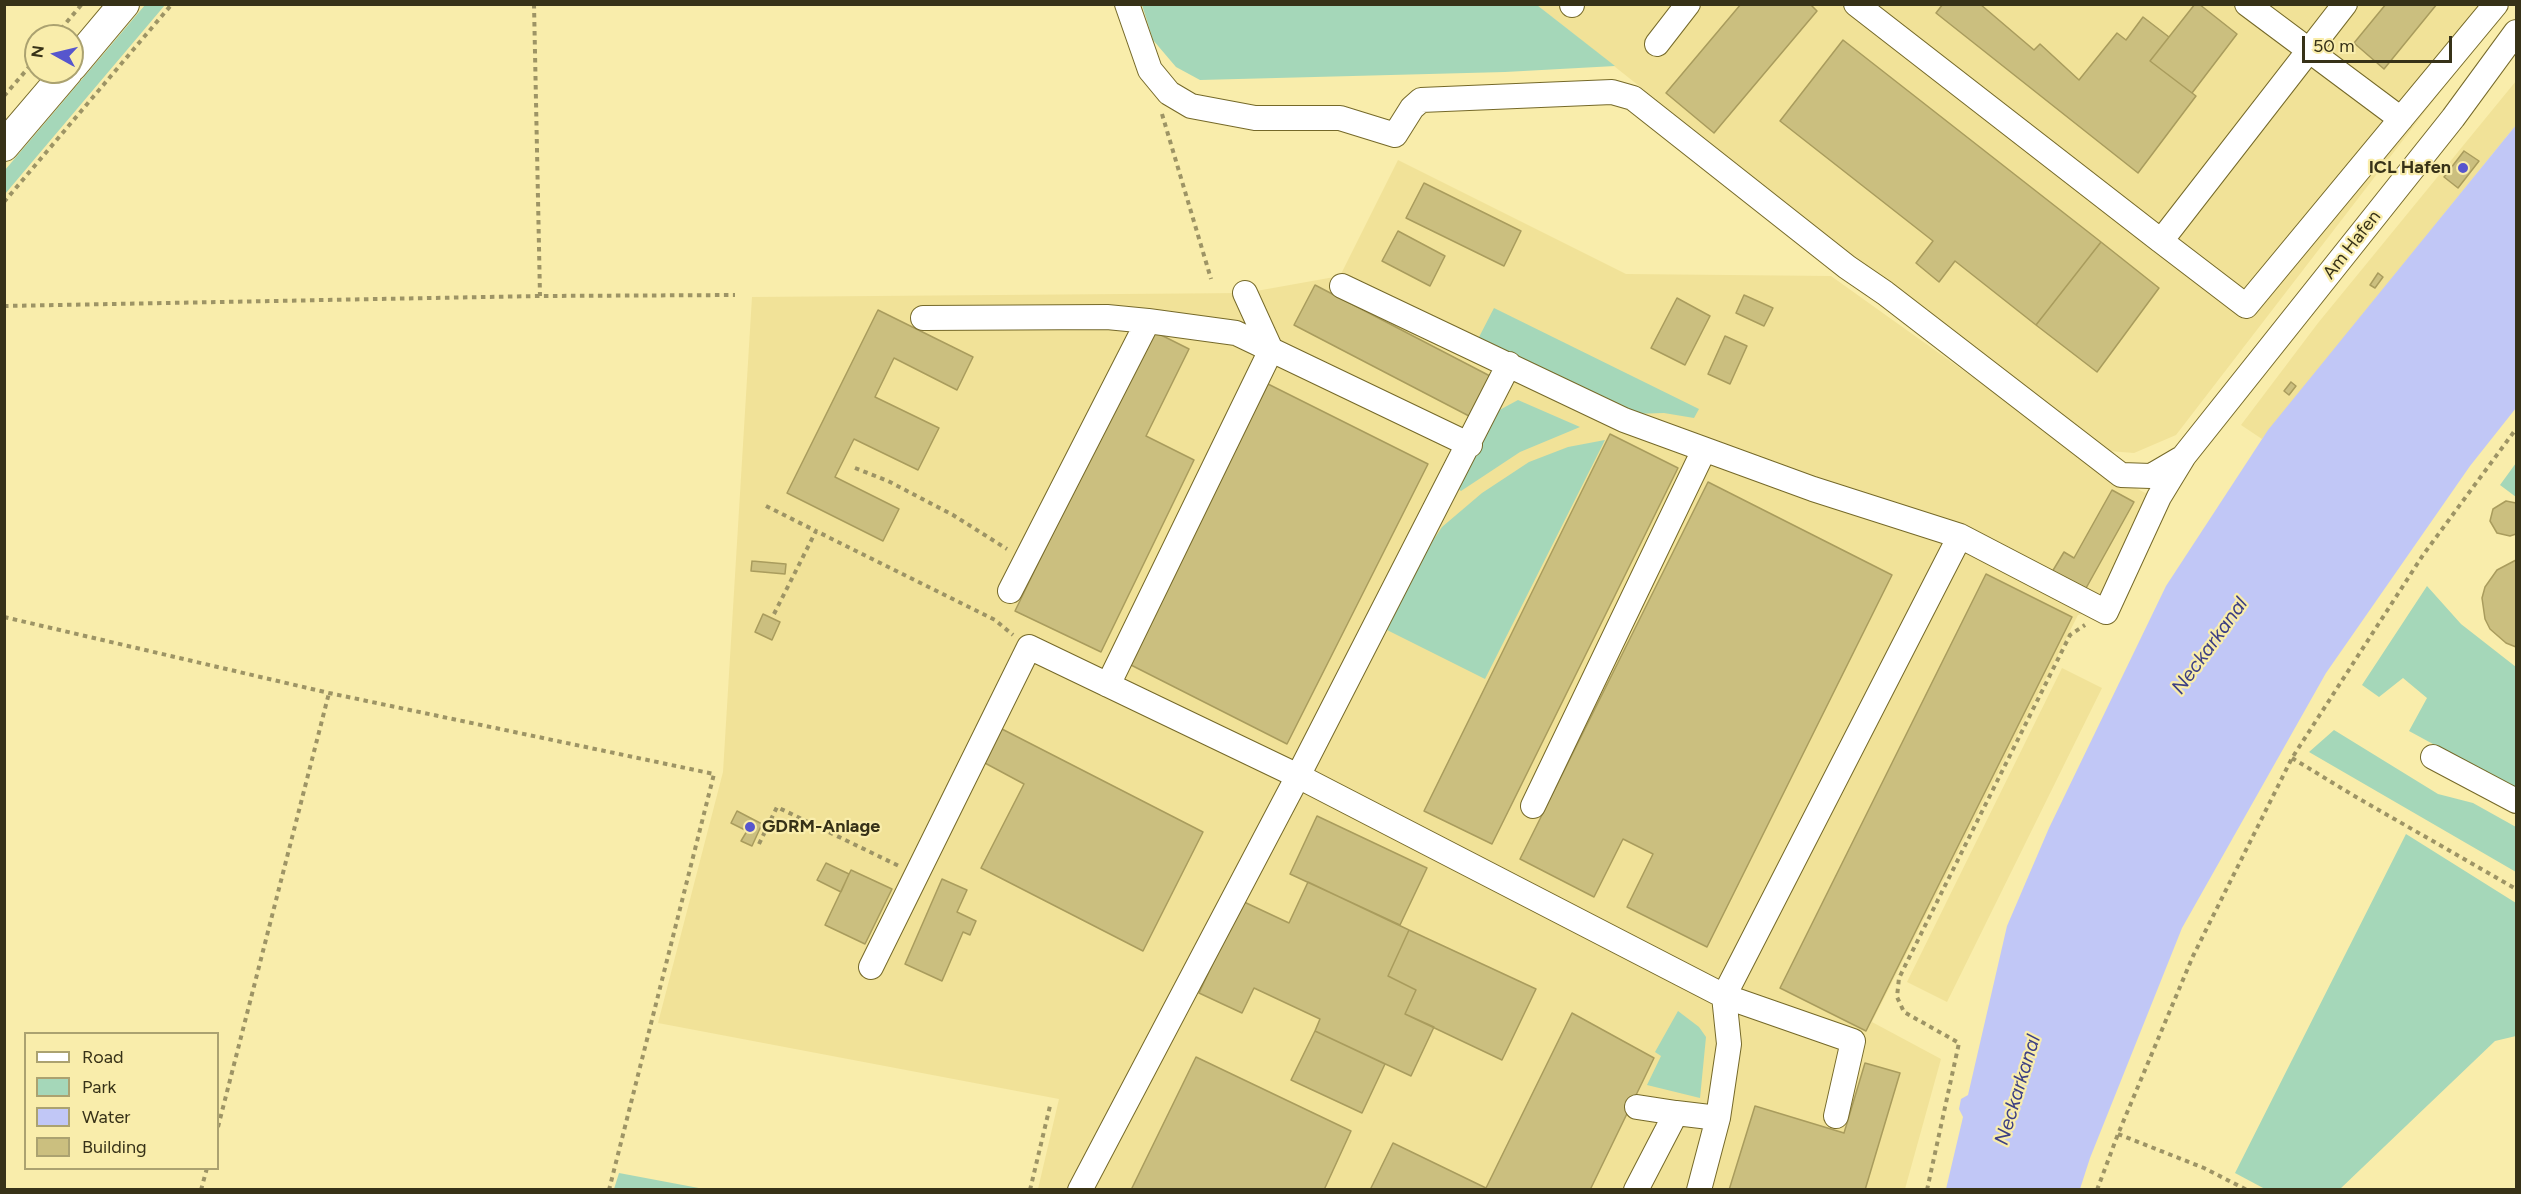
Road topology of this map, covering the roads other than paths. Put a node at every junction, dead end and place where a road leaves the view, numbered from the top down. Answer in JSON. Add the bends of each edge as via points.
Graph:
{"nodes":[{"id":1,"x":124,"y":4,"type":"edge"},
{"id":2,"x":1127,"y":4,"type":"edge"},
{"id":3,"x":1688,"y":4,"type":"edge"},
{"id":4,"x":2247,"y":4,"type":"edge"},
{"id":5,"x":2345,"y":4,"type":"edge"},
{"id":6,"x":2496,"y":4,"type":"edge"},
{"id":7,"x":1860,"y":6,"type":"edge"},
{"id":8,"x":2517,"y":32,"type":"edge"},
{"id":9,"x":1657,"y":44,"type":"dead end"},
{"id":10,"x":2310,"y":50,"type":"junction"},
{"id":11,"x":84,"y":52,"type":"edge"},
{"id":12,"x":57,"y":84,"type":"edge"},
{"id":13,"x":2401,"y":119,"type":"junction"},
{"id":14,"x":4,"y":146,"type":"edge"},
{"id":15,"x":2161,"y":241,"type":"junction"},
{"id":16,"x":1342,"y":286,"type":"dead end"},
{"id":17,"x":1245,"y":293,"type":"dead end"},
{"id":18,"x":923,"y":318,"type":"dead end"},
{"id":19,"x":1148,"y":321,"type":"junction"},
{"id":20,"x":1271,"y":350,"type":"junction"},
{"id":21,"x":1509,"y":364,"type":"junction"},
{"id":22,"x":1470,"y":444,"type":"junction"},
{"id":23,"x":1704,"y":450,"type":"junction"},
{"id":24,"x":2184,"y":456,"type":"junction"},
{"id":25,"x":1960,"y":536,"type":"junction"},
{"id":26,"x":1010,"y":591,"type":"dead end"},
{"id":27,"x":1108,"y":685,"type":"junction"},
{"id":28,"x":2433,"y":757,"type":"dead end"},
{"id":29,"x":1298,"y":776,"type":"junction"},
{"id":30,"x":2517,"y":801,"type":"edge"},
{"id":31,"x":1533,"y":806,"type":"dead end"},
{"id":32,"x":871,"y":967,"type":"dead end"},
{"id":33,"x":1724,"y":996,"type":"junction"},
{"id":34,"x":1637,"y":1107,"type":"dead end"},
{"id":35,"x":1676,"y":1113,"type":"junction"},
{"id":36,"x":1836,"y":1116,"type":"dead end"},
{"id":37,"x":1718,"y":1118,"type":"junction"},
{"id":38,"x":1080,"y":1190,"type":"edge"},
{"id":39,"x":1636,"y":1190,"type":"edge"},
{"id":40,"x":1699,"y":1190,"type":"edge"}],
"edges":[{"from":1,"to":11,"type":"main road"},
{"from":2,"to":24,"type":"street","name":"Am Hafen","via":[[1150,70],[1169,93],[1191,106],[1254,118],[1340,118],[1395,135],[1421,100],[1612,92],[1633,98],[2121,475],[2151,476]]},
{"from":3,"to":9,"type":"street"},
{"from":4,"to":10,"type":"street"},
{"from":5,"to":10,"type":"street"},
{"from":6,"to":13,"type":"street"},
{"from":7,"to":15,"type":"street"},
{"from":8,"to":24,"type":"street","name":"Am Hafen"},
{"from":10,"to":13,"type":"street"},
{"from":10,"to":15,"type":"street"},
{"from":12,"to":14,"type":"main road"},
{"from":13,"to":15,"type":"street","via":[[2246,306]]},
{"from":16,"to":21,"type":"street"},
{"from":17,"to":20,"type":"street"},
{"from":18,"to":19,"type":"street","via":[[1107,317]]},
{"from":19,"to":20,"type":"street","via":[[1236,333]]},
{"from":19,"to":26,"type":"street"},
{"from":20,"to":22,"type":"street"},
{"from":20,"to":27,"type":"street"},
{"from":21,"to":22,"type":"street"},
{"from":21,"to":23,"type":"street","via":[[1624,420]]},
{"from":22,"to":29,"type":"street"},
{"from":23,"to":25,"type":"street"},
{"from":23,"to":31,"type":"street"},
{"from":24,"to":25,"type":"street","name":"Am Hafen","via":[[2159,497],[2106,612]]},
{"from":25,"to":33,"type":"street"},
{"from":27,"to":29,"type":"street"},
{"from":27,"to":32,"type":"street","via":[[1029,647]]},
{"from":28,"to":30,"type":"street"},
{"from":29,"to":33,"type":"street"},
{"from":29,"to":38,"type":"street"},
{"from":33,"to":36,"type":"street","via":[[1853,1041]]},
{"from":33,"to":37,"type":"street","via":[[1729,1044]]},
{"from":34,"to":35,"type":"street"},
{"from":35,"to":37,"type":"street"},
{"from":35,"to":39,"type":"street"},
{"from":37,"to":40,"type":"street"}]}
